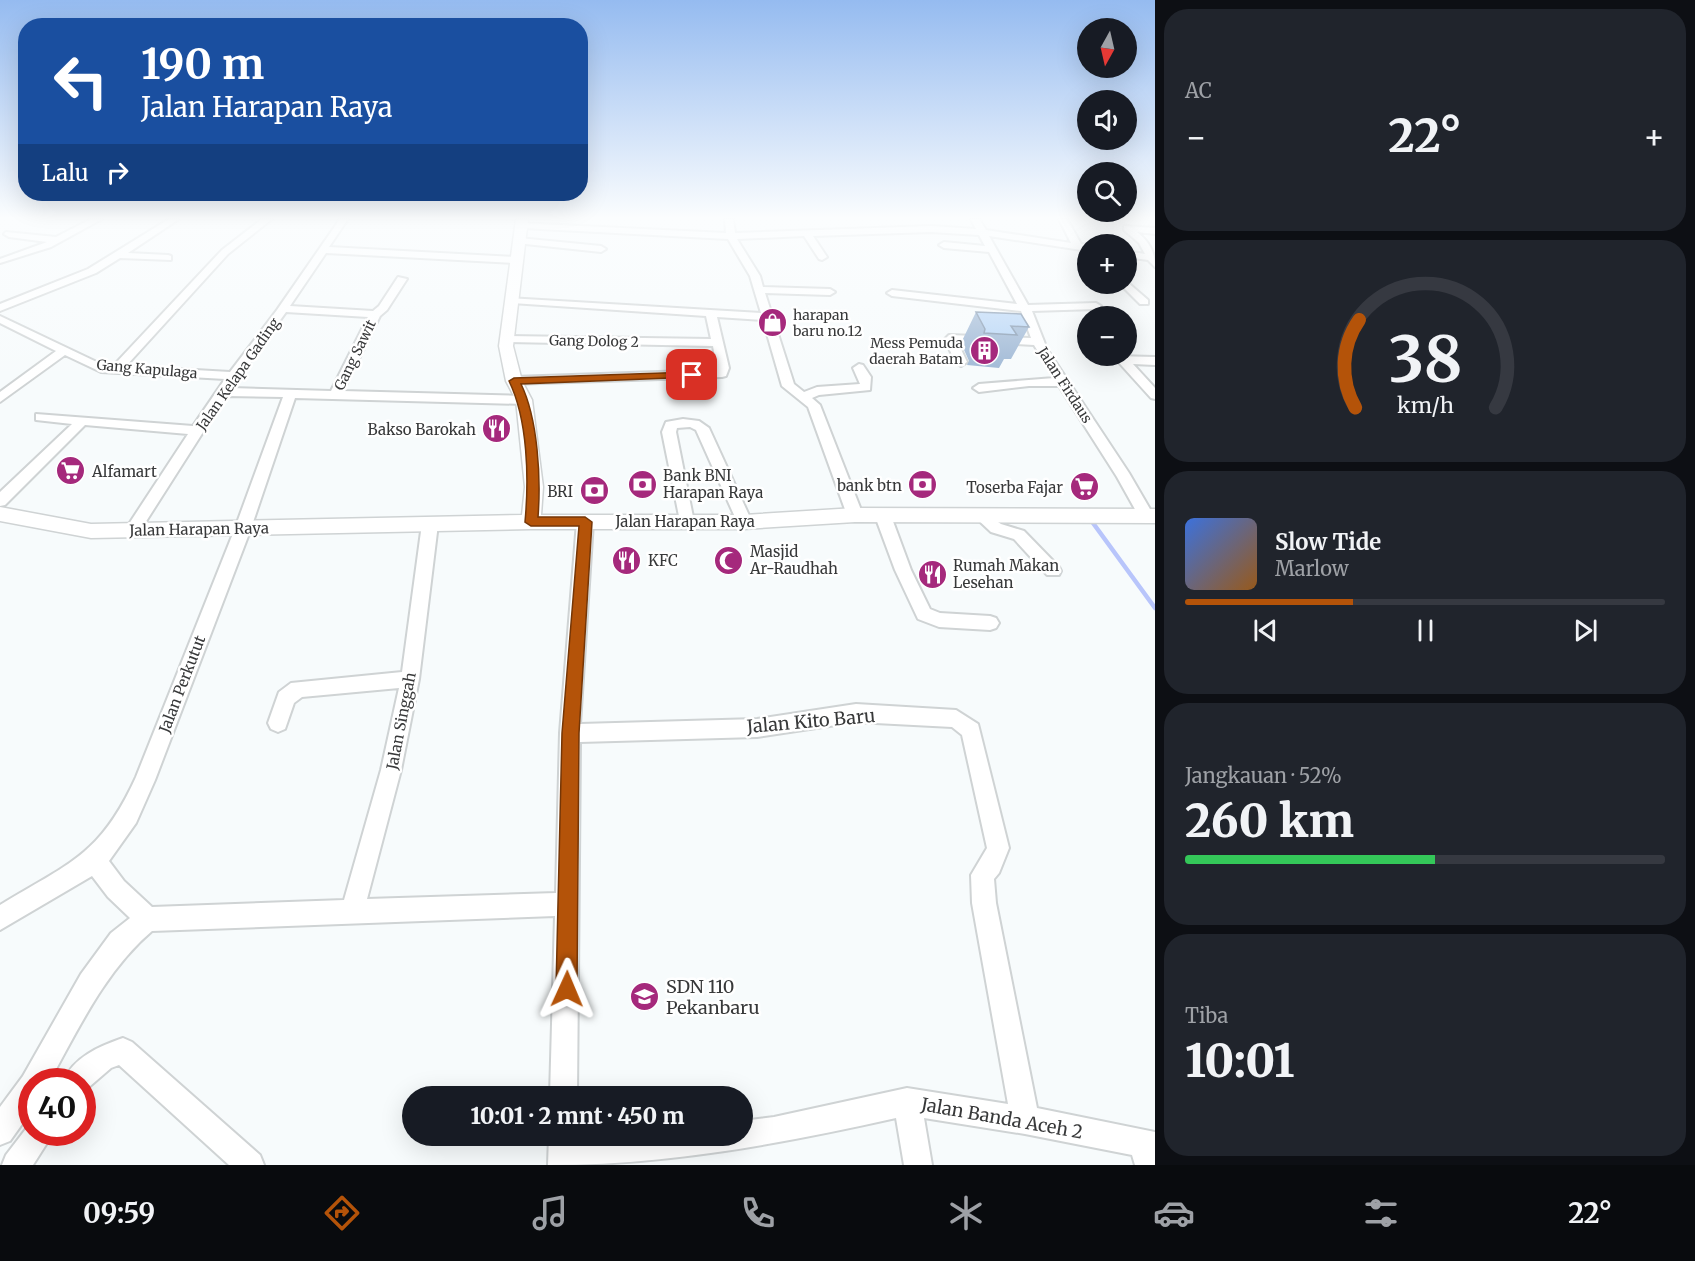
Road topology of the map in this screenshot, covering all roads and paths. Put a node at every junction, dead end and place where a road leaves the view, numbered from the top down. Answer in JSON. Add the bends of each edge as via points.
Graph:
{"nodes":[{"id":1,"x":86,"y":273,"type":"edge"},
{"id":2,"x":205,"y":273,"type":"edge"},
{"id":3,"x":307,"y":273,"type":"edge"},
{"id":4,"x":514,"y":273,"type":"edge"},
{"id":5,"x":753,"y":273,"type":"edge"},
{"id":6,"x":1005,"y":273,"type":"edge"},
{"id":7,"x":402,"y":279,"type":"dead end"},
{"id":8,"x":760,"y":290,"type":"junction"},
{"id":9,"x":830,"y":292,"type":"dead end"},
{"id":10,"x":892,"y":293,"type":"dead end"},
{"id":11,"x":1136,"y":294,"type":"edge"},
{"id":12,"x":512,"y":300,"type":"junction"},
{"id":13,"x":1144,"y":302,"type":"dead end"},
{"id":14,"x":1077,"y":307,"type":"edge"},
{"id":15,"x":0,"y":308,"type":"edge"},
{"id":16,"x":1025,"y":308,"type":"junction"},
{"id":17,"x":283,"y":309,"type":"junction"},
{"id":18,"x":711,"y":313,"type":"junction"},
{"id":19,"x":375,"y":314,"type":"junction"},
{"id":20,"x":767,"y":317,"type":"junction"},
{"id":21,"x":0,"y":319,"type":"edge"},
{"id":22,"x":507,"y":339,"type":"junction"},
{"id":23,"x":1037,"y":342,"type":"junction"},
{"id":24,"x":718,"y":343,"type":"junction"},
{"id":25,"x":63,"y":351,"type":"junction"},
{"id":26,"x":1137,"y":359,"type":"edge"},
{"id":27,"x":1155,"y":361,"type":"edge"},
{"id":28,"x":961,"y":362,"type":"dead end"},
{"id":29,"x":1129,"y":366,"type":"edge"},
{"id":30,"x":859,"y":368,"type":"dead end"},
{"id":31,"x":117,"y":369,"type":"junction"},
{"id":32,"x":233,"y":376,"type":"junction"},
{"id":33,"x":514,"y":381,"type":"junction"},
{"id":34,"x":1063,"y":382,"type":"junction"},
{"id":35,"x":979,"y":388,"type":"dead end"},
{"id":36,"x":224,"y":392,"type":"junction"},
{"id":37,"x":290,"y":394,"type":"junction"},
{"id":38,"x":1155,"y":395,"type":"edge"},
{"id":39,"x":335,"y":396,"type":"junction"},
{"id":40,"x":803,"y":397,"type":"junction"},
{"id":41,"x":0,"y":398,"type":"edge"},
{"id":42,"x":524,"y":400,"type":"junction"},
{"id":43,"x":41,"y":417,"type":"dead end"},
{"id":44,"x":82,"y":421,"type":"junction"},
{"id":45,"x":198,"y":432,"type":"junction"},
{"id":46,"x":0,"y":501,"type":"edge"},
{"id":47,"x":0,"y":514,"type":"edge"},
{"id":48,"x":855,"y":515,"type":"junction"},
{"id":49,"x":883,"y":516,"type":"junction"},
{"id":50,"x":1151,"y":516,"type":"edge"},
{"id":51,"x":983,"y":518,"type":"junction"},
{"id":52,"x":531,"y":522,"type":"junction"},
{"id":53,"x":585,"y":522,"type":"junction"},
{"id":54,"x":686,"y":522,"type":"junction"},
{"id":55,"x":744,"y":522,"type":"junction"},
{"id":56,"x":430,"y":524,"type":"junction"},
{"id":57,"x":242,"y":529,"type":"junction"},
{"id":58,"x":134,"y":530,"type":"junction"},
{"id":59,"x":1053,"y":571,"type":"dead end"},
{"id":60,"x":990,"y":624,"type":"dead end"},
{"id":61,"x":410,"y":679,"type":"junction"},
{"id":62,"x":278,"y":723,"type":"dead end"},
{"id":63,"x":570,"y":733,"type":"junction"},
{"id":64,"x":94,"y":860,"type":"junction"},
{"id":65,"x":569,"y":903,"type":"junction"},
{"id":66,"x":352,"y":913,"type":"junction"},
{"id":67,"x":0,"y":918,"type":"edge"},
{"id":68,"x":147,"y":919,"type":"junction"},
{"id":69,"x":42,"y":1068,"type":"edge"},
{"id":70,"x":92,"y":1068,"type":"edge"},
{"id":71,"x":564,"y":1086,"type":"edge"},
{"id":72,"x":907,"y":1102,"type":"junction"},
{"id":73,"x":18,"y":1106,"type":"edge"},
{"id":74,"x":1025,"y":1120,"type":"junction"},
{"id":75,"x":0,"y":1131,"type":"edge"},
{"id":76,"x":753,"y":1134,"type":"edge"},
{"id":77,"x":30,"y":1146,"type":"edge"},
{"id":78,"x":628,"y":1146,"type":"edge"},
{"id":79,"x":1148,"y":1151,"type":"edge"},
{"id":80,"x":563,"y":1152,"type":"edge"},
{"id":81,"x":16,"y":1165,"type":"edge"},
{"id":82,"x":250,"y":1165,"type":"edge"},
{"id":83,"x":918,"y":1165,"type":"edge"}],
"edges":[{"from":1,"to":15,"type":"street"},
{"from":2,"to":31,"type":"street"},
{"from":3,"to":17,"type":"street","name":"Jalan Kelapa Gading"},
{"from":4,"to":12,"type":"main road"},
{"from":5,"to":8,"type":"street"},
{"from":6,"to":16,"type":"street","name":"Jalan Firdaus"},
{"from":7,"to":19,"type":"street","name":"Gang Sawit"},
{"from":8,"to":9,"type":"street"},
{"from":8,"to":20,"type":"street"},
{"from":10,"to":16,"type":"street"},
{"from":11,"to":13,"type":"street"},
{"from":12,"to":18,"type":"street"},
{"from":12,"to":22,"type":"main road"},
{"from":14,"to":16,"type":"street"},
{"from":16,"to":23,"type":"street","name":"Jalan Firdaus"},
{"from":17,"to":19,"type":"street","name":"Gang Sawit"},
{"from":17,"to":32,"type":"street","name":"Jalan Kelapa Gading"},
{"from":18,"to":20,"type":"street"},
{"from":18,"to":24,"type":"street"},
{"from":19,"to":39,"type":"street","name":"Gang Sawit"},
{"from":20,"to":40,"type":"street","via":[[788,386]]},
{"from":21,"to":25,"type":"street","name":"Gang Kapulaga"},
{"from":22,"to":24,"type":"street","name":"Gang Dolog 2"},
{"from":22,"to":33,"type":"main road"},
{"from":23,"to":28,"type":"street","via":[[953,337]]},
{"from":23,"to":34,"type":"street","name":"Jalan Firdaus"},
{"from":24,"to":33,"type":"street","via":[[723,368],[718,374]]},
{"from":25,"to":31,"type":"street","name":"Gang Kapulaga","via":[[91,365]]},
{"from":25,"to":41,"type":"street"},
{"from":26,"to":27,"type":"street"},
{"from":29,"to":38,"type":"street"},
{"from":30,"to":40,"type":"street","via":[[866,387],[817,391]]},
{"from":31,"to":32,"type":"street","name":"Gang Kapulaga"},
{"from":32,"to":36,"type":"street","name":"Jalan Kelapa Gading"},
{"from":33,"to":42,"type":"main road"},
{"from":34,"to":35,"type":"street"},
{"from":34,"to":50,"type":"street","name":"Jalan Firdaus"},
{"from":36,"to":37,"type":"street"},
{"from":36,"to":45,"type":"street","name":"Jalan Kelapa Gading"},
{"from":37,"to":39,"type":"street"},
{"from":37,"to":57,"type":"street","name":"Jalan Perkutut"},
{"from":39,"to":42,"type":"street"},
{"from":40,"to":48,"type":"street","via":[[814,405]]},
{"from":42,"to":52,"type":"main road","via":[[534,487]]},
{"from":43,"to":44,"type":"street"},
{"from":44,"to":45,"type":"street"},
{"from":44,"to":46,"type":"street"},
{"from":45,"to":58,"type":"street","name":"Jalan Kelapa Gading"},
{"from":47,"to":58,"type":"main road","name":"Jalan Harapan Raya","via":[[91,531]]},
{"from":48,"to":49,"type":"main road","name":"Jalan Harapan Raya"},
{"from":48,"to":55,"type":"main road","name":"Jalan Harapan Raya"},
{"from":49,"to":51,"type":"main road","name":"Jalan Harapan Raya"},
{"from":49,"to":60,"type":"street","via":[[924,614],[939,620]]},
{"from":50,"to":51,"type":"main road","name":"Jalan Harapan Raya"},
{"from":51,"to":59,"type":"street","via":[[996,528],[1019,535]]},
{"from":52,"to":53,"type":"main road","name":"Jalan Harapan Raya"},
{"from":52,"to":56,"type":"main road","name":"Jalan Harapan Raya"},
{"from":53,"to":54,"type":"main road","name":"Jalan Harapan Raya"},
{"from":53,"to":63,"type":"street"},
{"from":54,"to":55,"type":"main road","name":"Jalan Harapan Raya"},
{"from":54,"to":55,"type":"street","via":[[669,432],[671,425],[695,423],[702,428]]},
{"from":56,"to":57,"type":"main road","name":"Jalan Harapan Raya"},
{"from":56,"to":61,"type":"street","name":"Jalan Singgah"},
{"from":57,"to":58,"type":"main road","name":"Jalan Harapan Raya"},
{"from":57,"to":64,"type":"street","name":"Jalan Perkutut","via":[[146,777],[122,825]]},
{"from":61,"to":62,"type":"street","via":[[298,689],[286,698]]},
{"from":61,"to":66,"type":"street","name":"Jalan Singgah","via":[[391,770]]},
{"from":63,"to":65,"type":"street"},
{"from":63,"to":74,"type":"street","name":"Jalan Kito Baru","via":[[757,728],[856,713],[956,719],[971,730],[998,848],[991,866],[982,875],[984,903]]},
{"from":64,"to":67,"type":"street","name":"Jalan Perkutut"},
{"from":64,"to":68,"type":"street","via":[[116,889]]},
{"from":65,"to":66,"type":"street"},
{"from":65,"to":71,"type":"street"},
{"from":66,"to":68,"type":"street"},
{"from":68,"to":69,"type":"street","via":[[120,942],[90,983]]},
{"from":70,"to":82,"type":"street","via":[[103,1058],[123,1051]]},
{"from":72,"to":74,"type":"street","name":"Jalan Banda Aceh 2"},
{"from":72,"to":76,"type":"street","name":"Jalan Banda Aceh 2"},
{"from":72,"to":83,"type":"street"},
{"from":73,"to":75,"type":"street"},
{"from":74,"to":79,"type":"street","name":"Jalan Banda Aceh 2"},
{"from":77,"to":81,"type":"street"},
{"from":78,"to":80,"type":"street"}]}
